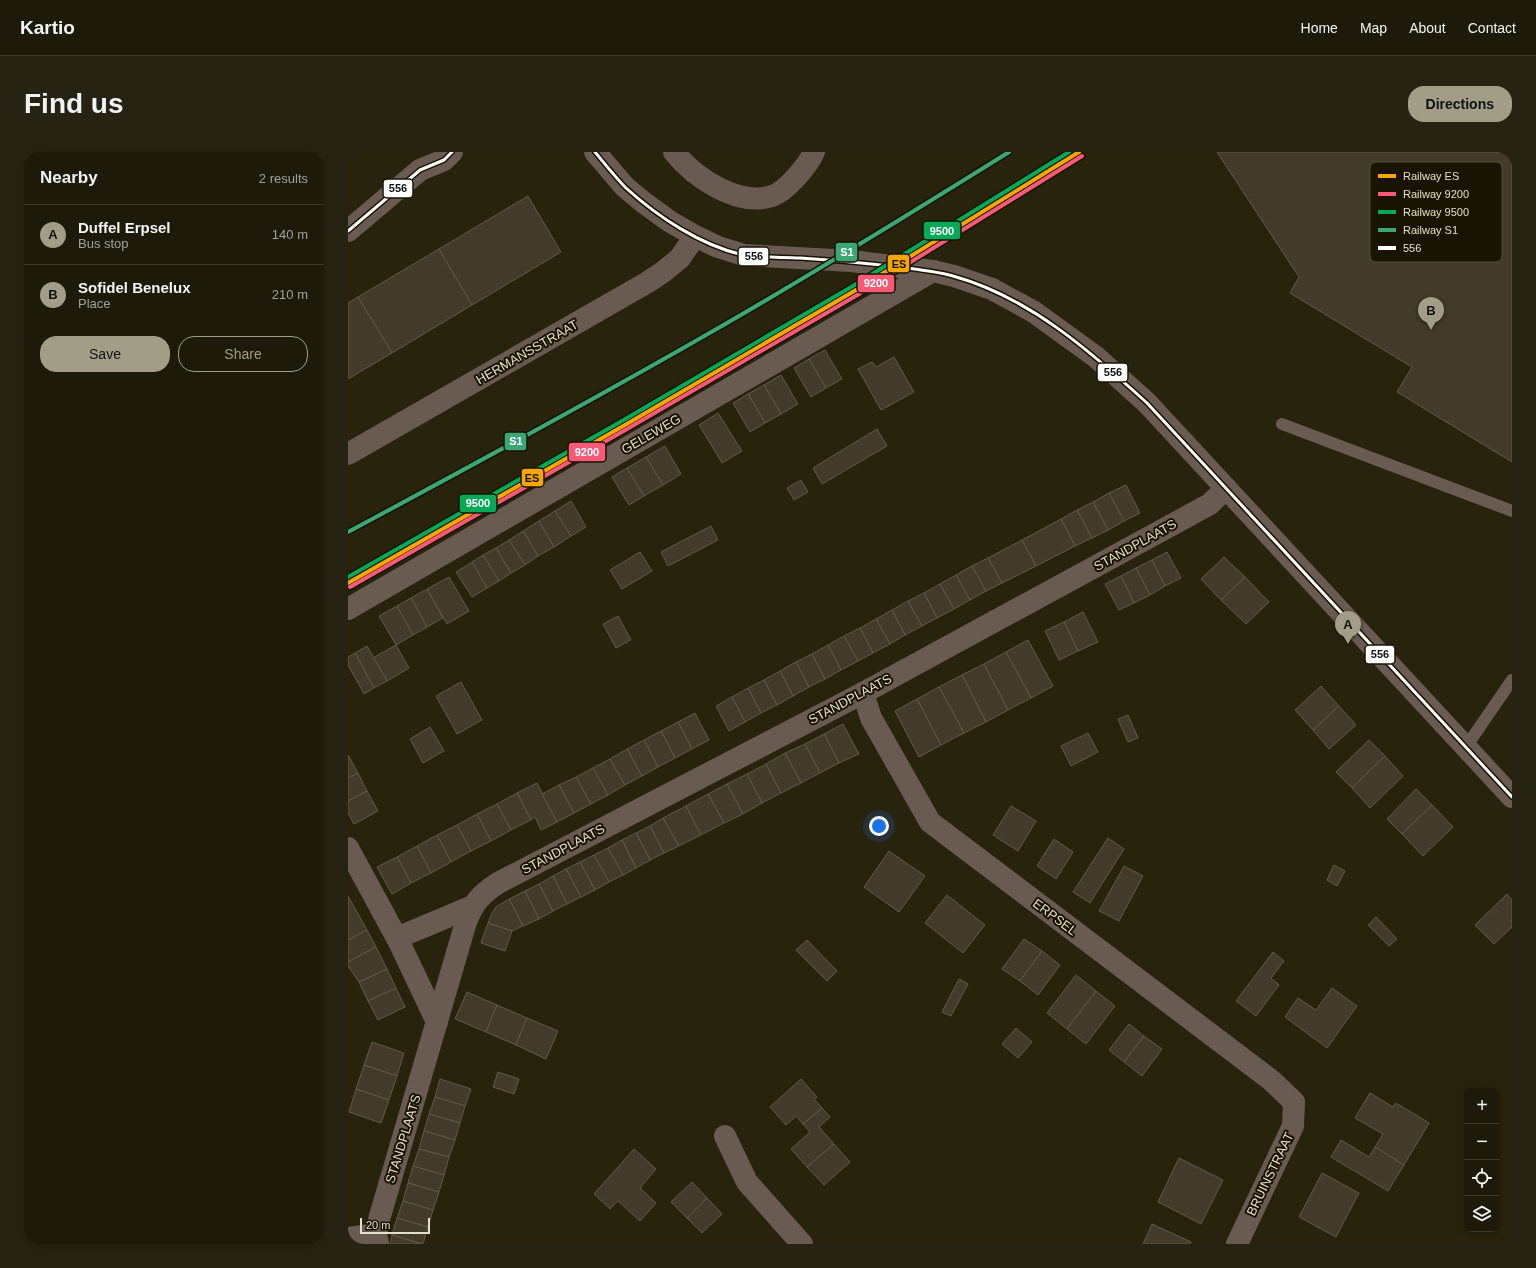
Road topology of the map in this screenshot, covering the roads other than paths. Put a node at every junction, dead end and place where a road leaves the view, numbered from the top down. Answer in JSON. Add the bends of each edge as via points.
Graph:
{"nodes":[{"id":1,"x":452,"y":152,"type":"edge"},
{"id":2,"x":595,"y":152,"type":"edge"},
{"id":3,"x":674,"y":152,"type":"edge"},
{"id":4,"x":814,"y":152,"type":"edge"},
{"id":5,"x":426,"y":161,"type":"edge"},
{"id":6,"x":348,"y":231,"type":"edge"},
{"id":7,"x":695,"y":236,"type":"junction"},
{"id":8,"x":933,"y":271,"type":"junction"},
{"id":9,"x":1282,"y":424,"type":"dead end"},
{"id":10,"x":348,"y":454,"type":"edge"},
{"id":11,"x":1226,"y":488,"type":"junction"},
{"id":12,"x":1512,"y":511,"type":"edge"},
{"id":13,"x":348,"y":609,"type":"edge"},
{"id":14,"x":1512,"y":680,"type":"edge"},
{"id":15,"x":863,"y":693,"type":"junction"},
{"id":16,"x":1466,"y":747,"type":"junction"},
{"id":17,"x":1512,"y":797,"type":"edge"},
{"id":18,"x":348,"y":848,"type":"edge"},
{"id":19,"x":473,"y":906,"type":"junction"},
{"id":20,"x":397,"y":938,"type":"junction"},
{"id":21,"x":437,"y":1022,"type":"junction"},
{"id":22,"x":1294,"y":1102,"type":"joint"},
{"id":23,"x":725,"y":1136,"type":"dead end"},
{"id":24,"x":348,"y":1238,"type":"edge"},
{"id":25,"x":377,"y":1239,"type":"edge"},
{"id":26,"x":802,"y":1244,"type":"edge"},
{"id":27,"x":1237,"y":1244,"type":"edge"}],
"edges":[{"from":1,"to":5,"type":"street","via":[[444,160]]},
{"from":2,"to":7,"type":"street","via":[[624,186],[643,202]]},
{"from":3,"to":4,"type":"street","via":[[702,178],[728,194],[748,199],[773,196],[790,184]]},
{"from":5,"to":6,"type":"street"},
{"from":7,"to":8,"type":"street","via":[[744,255],[851,261]]},
{"from":7,"to":10,"type":"street","name":"HERMANSSTRAAT","via":[[680,258],[648,282]]},
{"from":8,"to":11,"type":"street","via":[[992,289],[1034,312],[1096,357],[1147,403]]},
{"from":8,"to":13,"type":"street","name":"GELEWEG"},
{"from":9,"to":12,"type":"lane"},
{"from":11,"to":15,"type":"street","name":"STANDPLAATS","via":[[1210,504]]},
{"from":11,"to":16,"type":"street"},
{"from":14,"to":16,"type":"lane"},
{"from":15,"to":19,"type":"street","name":"STANDPLAATS","via":[[498,883],[484,892]]},
{"from":15,"to":22,"type":"street","name":"ERPSEL","via":[[871,718],[930,822],[1271,1080]]},
{"from":16,"to":17,"type":"street"},
{"from":18,"to":20,"type":"street"},
{"from":19,"to":20,"type":"street","name":"STANDPLAATS"},
{"from":19,"to":21,"type":"street","name":"STANDPLAATS"},
{"from":20,"to":21,"type":"street"},
{"from":21,"to":25,"type":"street","name":"STANDPLAATS","via":[[380,1216]]},
{"from":22,"to":27,"type":"street","name":"BRUINSTRAAT","via":[[1293,1126]]},
{"from":23,"to":26,"type":"street","via":[[747,1182]]},
{"from":24,"to":25,"type":"street"}]}
